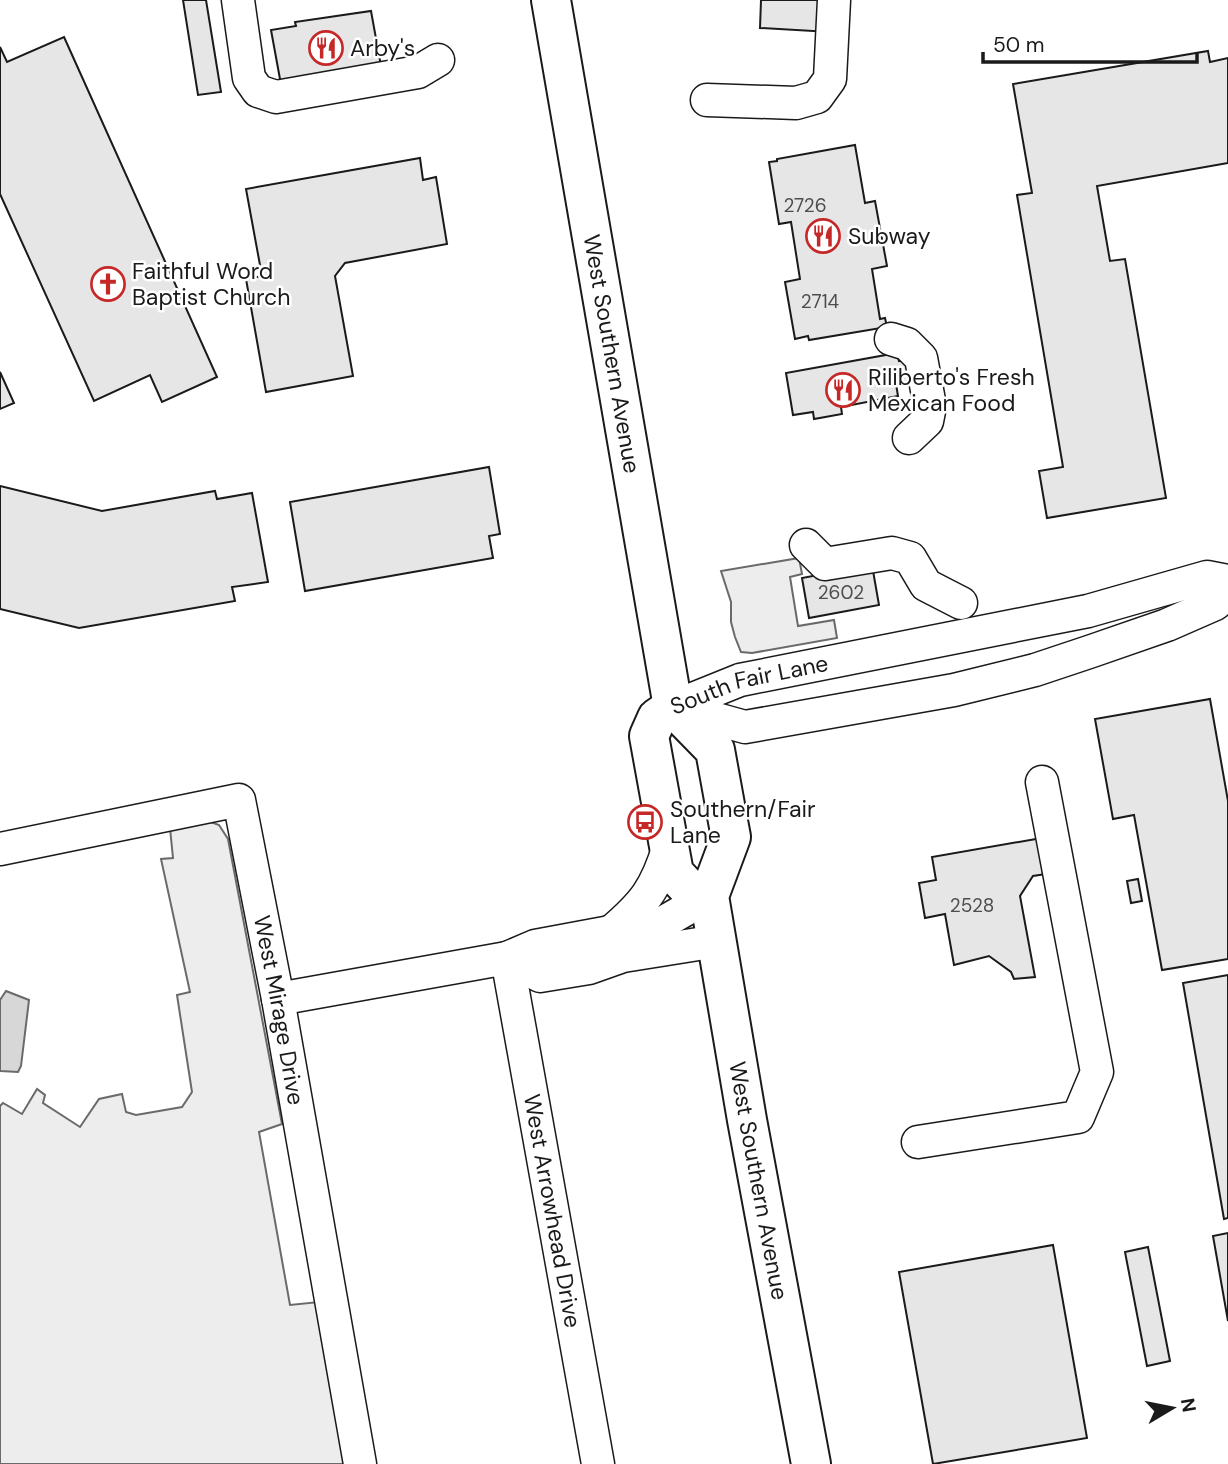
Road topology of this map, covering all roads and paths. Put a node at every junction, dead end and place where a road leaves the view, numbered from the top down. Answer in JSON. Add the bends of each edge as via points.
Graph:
{"nodes":[{"id":1,"x":238,"y":0,"type":"edge"},
{"id":2,"x":551,"y":0,"type":"edge"},
{"id":3,"x":834,"y":0,"type":"edge"},
{"id":4,"x":438,"y":60,"type":"dead end"},
{"id":5,"x":708,"y":100,"type":"dead end"},
{"id":6,"x":891,"y":339,"type":"dead end"},
{"id":7,"x":909,"y":438,"type":"dead end"},
{"id":8,"x":806,"y":545,"type":"dead end"},
{"id":9,"x":1228,"y":581,"type":"edge"},
{"id":10,"x":1228,"y":593,"type":"edge"},
{"id":11,"x":961,"y":603,"type":"dead end"},
{"id":12,"x":673,"y":707,"type":"junction"},
{"id":13,"x":1042,"y":782,"type":"dead end"},
{"id":14,"x":669,"y":846,"type":"junction"},
{"id":15,"x":0,"y":849,"type":"edge"},
{"id":16,"x":709,"y":896,"type":"junction"},
{"id":17,"x":611,"y":932,"type":"junction"},
{"id":18,"x":717,"y":941,"type":"junction"},
{"id":19,"x":507,"y":958,"type":"junction"},
{"id":20,"x":278,"y":999,"type":"junction"},
{"id":21,"x":918,"y":1142,"type":"dead end"},
{"id":22,"x":360,"y":1464,"type":"edge"},
{"id":23,"x":598,"y":1464,"type":"edge"},
{"id":24,"x":811,"y":1464,"type":"edge"}],
"edges":[{"from":1,"to":4,"type":"street","via":[[249,78],[258,91],[276,97],[418,72]]},
{"from":2,"to":12,"type":"main road","name":"West Southern Avenue"},
{"from":3,"to":5,"type":"street","via":[[830,79],[817,97],[796,103]]},
{"from":6,"to":7,"type":"street","via":[[907,344],[920,358],[930,406],[927,421]]},
{"from":8,"to":11,"type":"street","via":[[825,564],[892,553],[910,558],[926,585]]},
{"from":9,"to":12,"type":"street","name":"South Fair Lane","via":[[1207,577],[1088,611],[740,680]]},
{"from":10,"to":12,"type":"street","name":"South Fair Lane","via":[[1215,604],[1167,625],[1035,670],[954,690],[745,727]]},
{"from":12,"to":14,"type":"main road","via":[[657,718],[649,736]]},
{"from":12,"to":16,"type":"main road","via":[[715,750],[731,837]]},
{"from":13,"to":21,"type":"street","via":[[1097,1072],[1078,1117]]},
{"from":14,"to":16,"type":"main road","via":[[674,873],[689,889]]},
{"from":14,"to":17,"type":"street","via":[[652,890]]},
{"from":15,"to":20,"type":"street","name":"West Mirage Drive","via":[[239,800]]},
{"from":16,"to":17,"type":"street","via":[[664,922]]},
{"from":16,"to":18,"type":"main road","name":"West Southern Avenue"},
{"from":17,"to":19,"type":"street","via":[[536,946]]},
{"from":18,"to":19,"type":"street","via":[[623,956],[589,968],[540,976]]},
{"from":18,"to":24,"type":"main road","name":"West Southern Avenue"},
{"from":19,"to":20,"type":"street"},
{"from":19,"to":23,"type":"street","name":"West Arrowhead Drive"},
{"from":20,"to":22,"type":"street","name":"West Mirage Drive"}]}
